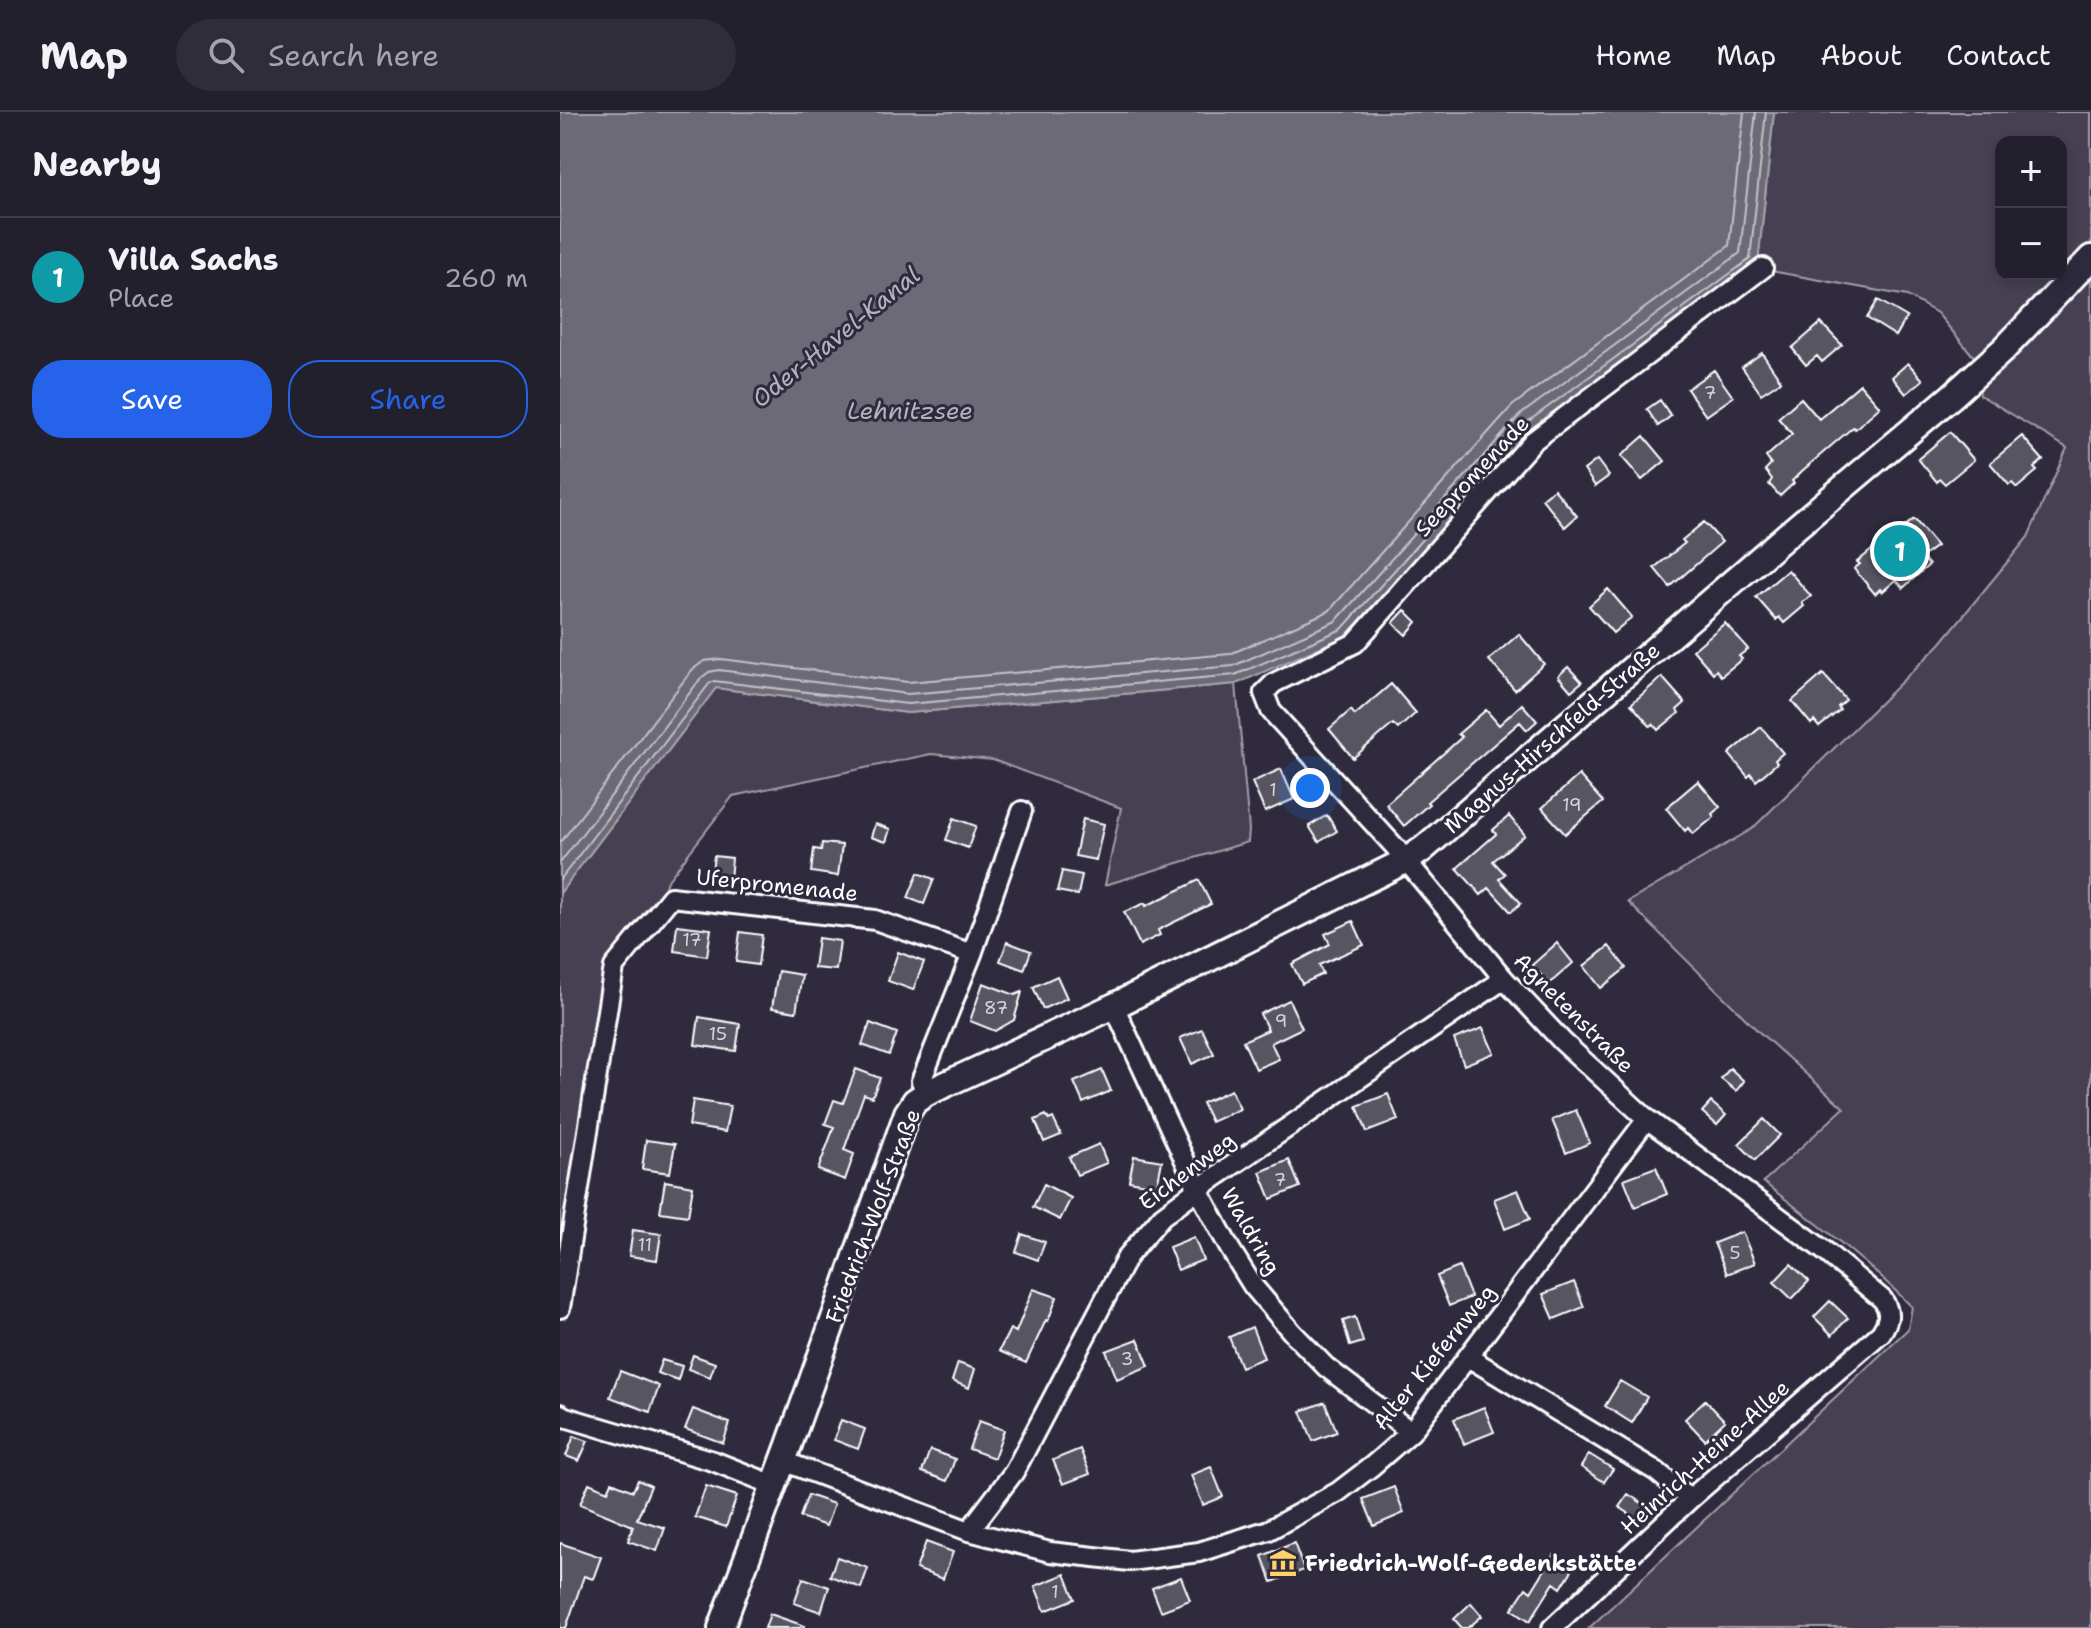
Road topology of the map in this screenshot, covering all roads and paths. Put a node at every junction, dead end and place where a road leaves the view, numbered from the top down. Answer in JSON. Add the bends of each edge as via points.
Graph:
{"nodes":[{"id":1,"x":2091,"y":258,"type":"edge"},
{"id":2,"x":1763,"y":268,"type":"dead end"},
{"id":3,"x":1264,"y":693,"type":"joint"},
{"id":4,"x":1022,"y":811,"type":"dead end"},
{"id":5,"x":1407,"y":860,"type":"junction"},
{"id":6,"x":972,"y":954,"type":"junction"},
{"id":7,"x":1504,"y":979,"type":"junction"},
{"id":8,"x":1114,"y":1006,"type":"junction"},
{"id":9,"x":927,"y":1093,"type":"junction"},
{"id":10,"x":1647,"y":1119,"type":"junction"},
{"id":11,"x":1198,"y":1189,"type":"junction"},
{"id":12,"x":560,"y":1308,"type":"edge"},
{"id":13,"x":1888,"y":1322,"type":"joint"},
{"id":14,"x":1468,"y":1357,"type":"junction"},
{"id":15,"x":560,"y":1414,"type":"edge"},
{"id":16,"x":1411,"y":1432,"type":"junction"},
{"id":17,"x":783,"y":1461,"type":"junction"},
{"id":18,"x":774,"y":1485,"type":"junction"},
{"id":19,"x":1690,"y":1499,"type":"junction"},
{"id":20,"x":969,"y":1531,"type":"junction"},
{"id":21,"x":721,"y":1628,"type":"edge"},
{"id":22,"x":1552,"y":1628,"type":"edge"}],
"edges":[{"from":1,"to":5,"type":"street","name":"Magnus-Hirschfeld-Straße","via":[[1952,396]]},
{"from":2,"to":3,"type":"street","name":"Seepromenade","via":[[1533,441],[1355,643]]},
{"from":3,"to":5,"type":"street","name":"Agnetenstraße","via":[[1271,711]]},
{"from":4,"to":6,"type":"street","name":"Friedrich-Wolf-Straße"},
{"from":5,"to":7,"type":"street","name":"Agnetenstraße"},
{"from":5,"to":8,"type":"street","name":"Magnus-Hirschfeld-Straße"},
{"from":6,"to":9,"type":"street","name":"Friedrich-Wolf-Straße","via":[[921,1081]]},
{"from":6,"to":12,"type":"street","name":"Uferpromenade","via":[[875,920],[671,897],[614,967]]},
{"from":7,"to":10,"type":"street","name":"Agnetenstraße"},
{"from":7,"to":11,"type":"street","name":"Eichenweg"},
{"from":8,"to":9,"type":"street","name":"Magnus-Hirschfeld-Straße"},
{"from":8,"to":11,"type":"street","name":"Waldring"},
{"from":9,"to":17,"type":"street","name":"Friedrich-Wolf-Straße","via":[[907,1113]]},
{"from":10,"to":13,"type":"street","name":"Agnetenstraße","via":[[1838,1261],[1883,1300]]},
{"from":10,"to":14,"type":"street","name":"Alter Kiefernweg"},
{"from":11,"to":16,"type":"street","name":"Waldring","via":[[1253,1286],[1292,1332],[1326,1367]]},
{"from":11,"to":20,"type":"street","name":"Eichenweg","via":[[1162,1216],[1127,1257],[1014,1472]]},
{"from":13,"to":19,"type":"street","name":"Heinrich-Heine-Allee"},
{"from":14,"to":16,"type":"street","name":"Alter Kiefernweg"},
{"from":14,"to":19,"type":"street","via":[[1656,1471]]},
{"from":15,"to":18,"type":"street"},
{"from":16,"to":20,"type":"street","name":"Alter Kiefernweg","via":[[1338,1492],[1269,1530],[1199,1552],[1130,1561],[1050,1552]]},
{"from":17,"to":18,"type":"street","name":"Friedrich-Wolf-Straße"},
{"from":17,"to":20,"type":"street","name":"Alter Kiefernweg"},
{"from":18,"to":21,"type":"street","name":"Friedrich-Wolf-Straße"},
{"from":19,"to":22,"type":"street","name":"Heinrich-Heine-Allee"}]}
